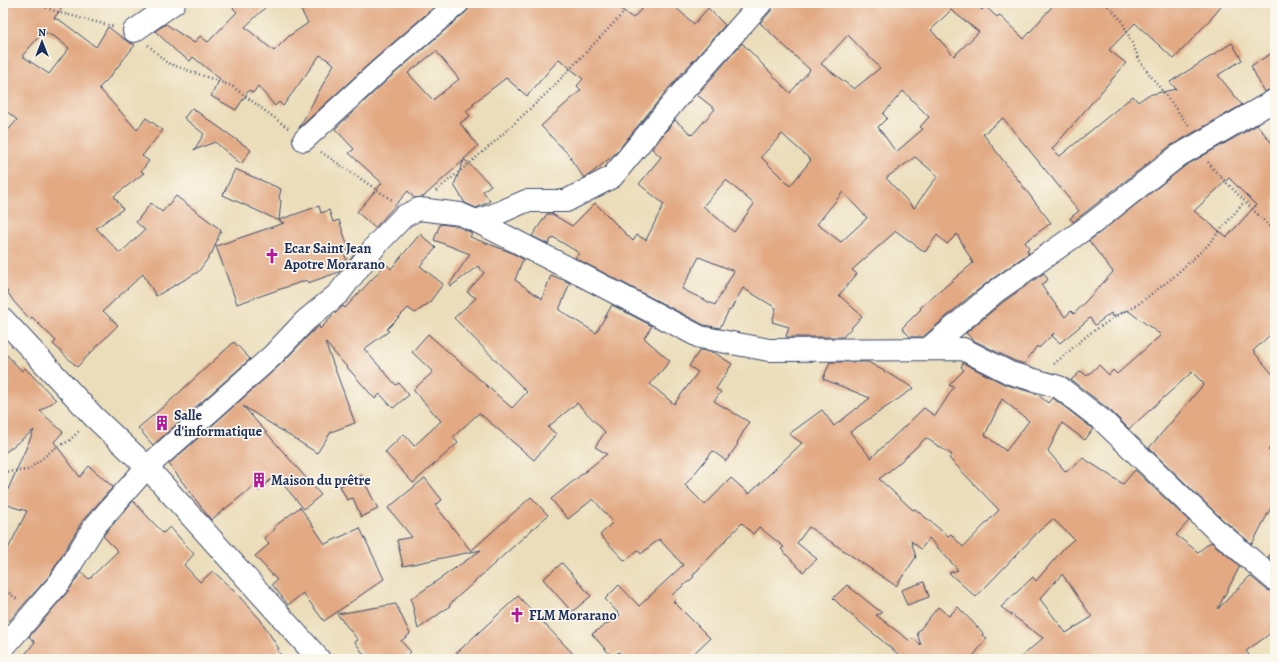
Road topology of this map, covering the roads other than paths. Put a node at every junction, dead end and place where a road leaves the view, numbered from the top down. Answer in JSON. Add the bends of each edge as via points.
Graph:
{"nodes":[{"id":1,"x":174,"y":3,"type":"edge"},
{"id":2,"x":458,"y":3,"type":"edge"},
{"id":3,"x":761,"y":3,"type":"edge"},
{"id":4,"x":134,"y":31,"type":"road end"},
{"id":5,"x":1275,"y":100,"type":"edge"},
{"id":6,"x":304,"y":140,"type":"road end"},
{"id":7,"x":476,"y":221,"type":"junction"},
{"id":8,"x":3,"y":319,"type":"edge"},
{"id":9,"x":928,"y":349,"type":"junction"},
{"id":10,"x":146,"y":467,"type":"junction"},
{"id":11,"x":1275,"y":580,"type":"edge"},
{"id":12,"x":3,"y":648,"type":"edge"},
{"id":13,"x":319,"y":659,"type":"edge"}],
"edges":[{"from":1,"to":4,"type":"street"},
{"from":2,"to":6,"type":"street"},
{"from":3,"to":7,"type":"street","via":[[612,177],[566,201],[526,201]]},
{"from":5,"to":9,"type":"street","via":[[1178,156],[1093,223],[995,292]]},
{"from":7,"to":9,"type":"street","via":[[700,337],[769,350]]},
{"from":7,"to":10,"type":"street","via":[[460,214],[415,211],[404,216],[377,244],[339,293]]},
{"from":8,"to":10,"type":"street","via":[[94,417]]},
{"from":9,"to":11,"type":"street","via":[[963,349],[1010,373],[1059,387],[1102,421],[1215,529]]},
{"from":10,"to":12,"type":"street","via":[[94,528],[60,582]]},
{"from":10,"to":13,"type":"street"}]}
